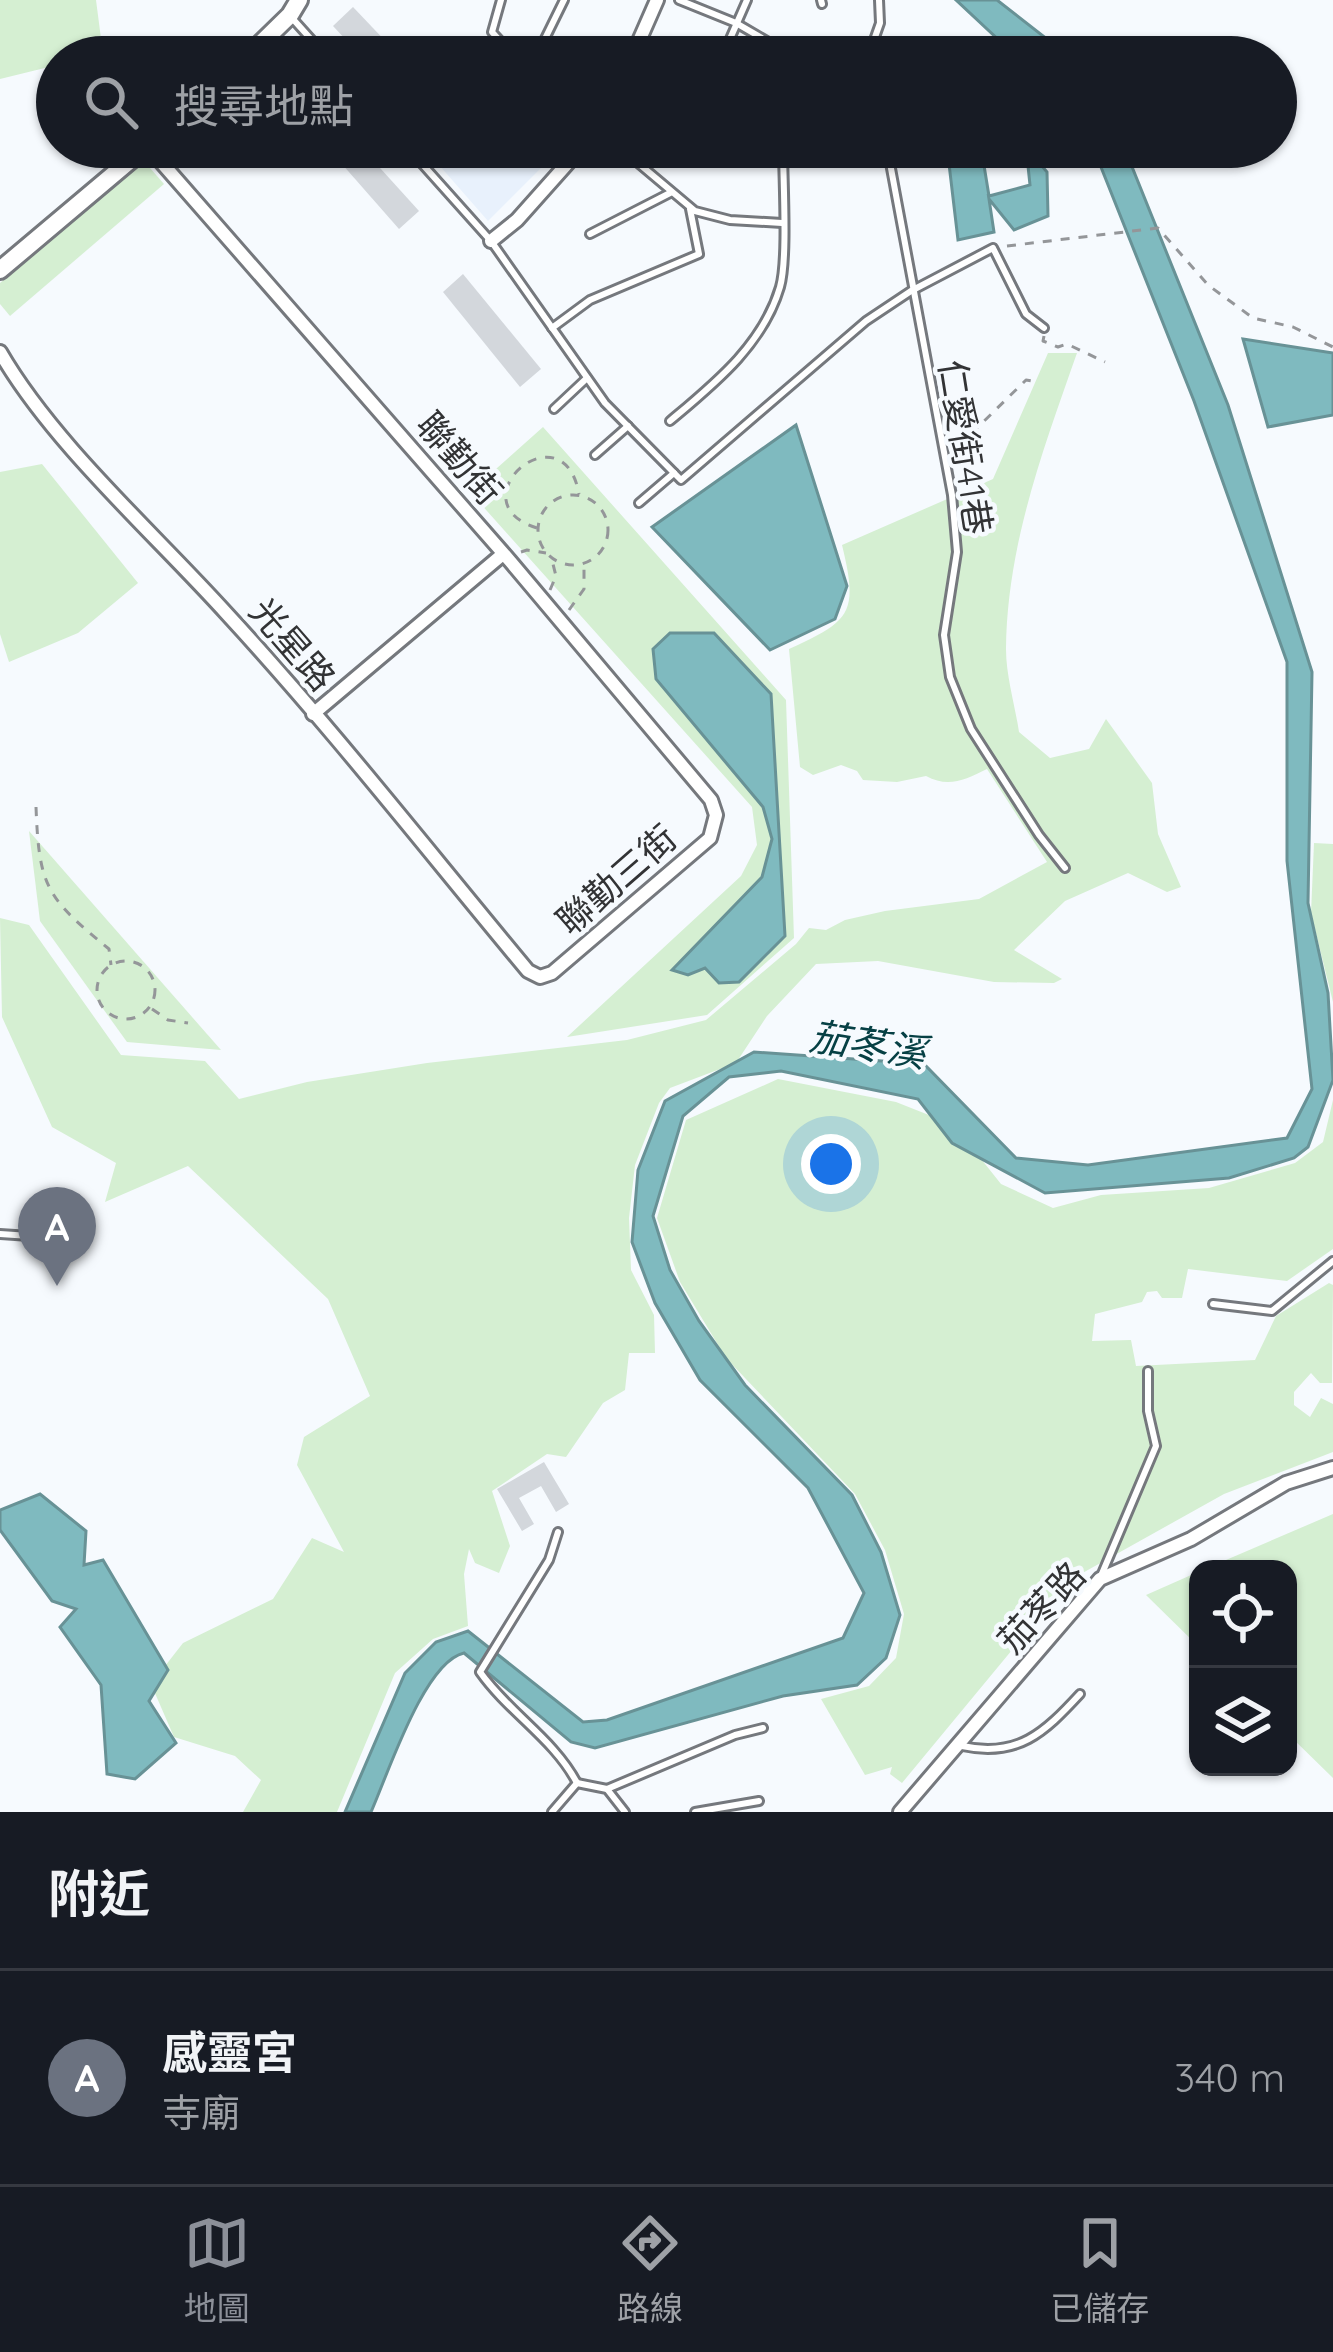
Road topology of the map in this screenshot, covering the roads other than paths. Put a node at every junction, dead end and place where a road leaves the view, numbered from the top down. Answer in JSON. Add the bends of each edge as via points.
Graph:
{"nodes":[{"id":1,"x":501,"y":0,"type":"edge"},
{"id":2,"x":564,"y":0,"type":"edge"},
{"id":3,"x":657,"y":0,"type":"edge"},
{"id":4,"x":680,"y":0,"type":"edge"},
{"id":5,"x":747,"y":0,"type":"edge"},
{"id":6,"x":879,"y":0,"type":"edge"},
{"id":7,"x":295,"y":8,"type":"edge"},
{"id":8,"x":736,"y":23,"type":"junction"},
{"id":9,"x":268,"y":36,"type":"edge"},
{"id":10,"x":313,"y":36,"type":"edge"},
{"id":11,"x":496,"y":36,"type":"edge"},
{"id":12,"x":546,"y":36,"type":"edge"},
{"id":13,"x":641,"y":36,"type":"edge"},
{"id":14,"x":731,"y":36,"type":"edge"},
{"id":15,"x":758,"y":36,"type":"edge"},
{"id":16,"x":876,"y":36,"type":"edge"},
{"id":17,"x":122,"y":168,"type":"edge"},
{"id":18,"x":165,"y":168,"type":"edge"},
{"id":19,"x":426,"y":168,"type":"edge"},
{"id":20,"x":563,"y":168,"type":"edge"},
{"id":21,"x":642,"y":168,"type":"edge"},
{"id":22,"x":783,"y":168,"type":"edge"},
{"id":23,"x":891,"y":168,"type":"edge"},
{"id":24,"x":670,"y":193,"type":"junction"},
{"id":25,"x":690,"y":209,"type":"junction"},
{"id":26,"x":782,"y":223,"type":"junction"},
{"id":27,"x":590,"y":234,"type":"dead end"},
{"id":28,"x":491,"y":241,"type":"junction"},
{"id":29,"x":0,"y":270,"type":"edge"},
{"id":30,"x":911,"y":290,"type":"junction"},
{"id":31,"x":1044,"y":328,"type":"road end"},
{"id":32,"x":551,"y":329,"type":"junction"},
{"id":33,"x":0,"y":352,"type":"edge"},
{"id":34,"x":587,"y":378,"type":"junction"},
{"id":35,"x":554,"y":409,"type":"dead end"},
{"id":36,"x":670,"y":422,"type":"dead end"},
{"id":37,"x":628,"y":426,"type":"junction"},
{"id":38,"x":595,"y":455,"type":"dead end"},
{"id":39,"x":677,"y":477,"type":"junction"},
{"id":40,"x":638,"y":503,"type":"dead end"},
{"id":41,"x":507,"y":557,"type":"junction"},
{"id":42,"x":314,"y":714,"type":"junction"},
{"id":43,"x":716,"y":815,"type":"joint"},
{"id":44,"x":1065,"y":868,"type":"dead end"},
{"id":45,"x":540,"y":977,"type":"joint"},
{"id":46,"x":0,"y":1234,"type":"edge"},
{"id":47,"x":30,"y":1236,"type":"dead end"},
{"id":48,"x":1333,"y":1261,"type":"edge"},
{"id":49,"x":1213,"y":1304,"type":"dead end"},
{"id":50,"x":1148,"y":1371,"type":"dead end"},
{"id":51,"x":1333,"y":1468,"type":"edge"},
{"id":52,"x":558,"y":1532,"type":"dead end"},
{"id":53,"x":1100,"y":1579,"type":"junction"},
{"id":54,"x":1080,"y":1694,"type":"dead end"},
{"id":55,"x":763,"y":1728,"type":"dead end"},
{"id":56,"x":958,"y":1745,"type":"junction"},
{"id":57,"x":577,"y":1783,"type":"junction"},
{"id":58,"x":607,"y":1789,"type":"junction"},
{"id":59,"x":759,"y":1801,"type":"dead end"},
{"id":60,"x":551,"y":1812,"type":"edge"},
{"id":61,"x":625,"y":1812,"type":"edge"},
{"id":62,"x":695,"y":1812,"type":"edge"},
{"id":63,"x":900,"y":1812,"type":"edge"}],
"edges":[{"from":1,"to":11,"type":"lane"},
{"from":2,"to":12,"type":"lane"},
{"from":3,"to":13,"type":"street"},
{"from":4,"to":8,"type":"lane"},
{"from":5,"to":8,"type":"lane"},
{"from":6,"to":16,"type":"lane"},
{"from":7,"to":9,"type":"street"},
{"from":7,"to":10,"type":"lane"},
{"from":8,"to":14,"type":"lane"},
{"from":8,"to":15,"type":"lane"},
{"from":17,"to":29,"type":"street"},
{"from":18,"to":41,"type":"street","name":"聯勤街"},
{"from":19,"to":28,"type":"lane"},
{"from":20,"to":28,"type":"street"},
{"from":21,"to":24,"type":"lane"},
{"from":22,"to":26,"type":"lane"},
{"from":23,"to":30,"type":"lane","name":"仁愛街41巷"},
{"from":24,"to":25,"type":"lane"},
{"from":24,"to":27,"type":"lane"},
{"from":25,"to":26,"type":"lane"},
{"from":25,"to":32,"type":"lane","via":[[699,254],[590,300]]},
{"from":26,"to":36,"type":"lane","via":[[782,284],[763,323],[730,371]]},
{"from":28,"to":32,"type":"lane"},
{"from":30,"to":31,"type":"lane","via":[[993,248],[1026,314]]},
{"from":30,"to":39,"type":"lane"},
{"from":30,"to":44,"type":"lane","name":"仁愛街41巷","via":[[952,495],[957,552],[944,634],[950,677],[971,729]]},
{"from":32,"to":34,"type":"lane"},
{"from":33,"to":42,"type":"street","name":"光星路","via":[[48,420]]},
{"from":34,"to":35,"type":"lane"},
{"from":34,"to":37,"type":"lane"},
{"from":37,"to":38,"type":"lane"},
{"from":37,"to":39,"type":"lane"},
{"from":39,"to":40,"type":"lane"},
{"from":41,"to":42,"type":"street"},
{"from":41,"to":43,"type":"street","name":"聯勤街"},
{"from":42,"to":45,"type":"street","name":"光星路"},
{"from":43,"to":45,"type":"street","name":"聯勤三街","via":[[710,838]]},
{"from":46,"to":47,"type":"lane"},
{"from":48,"to":49,"type":"lane","via":[[1272,1311]]},
{"from":50,"to":53,"type":"lane","via":[[1156,1445]]},
{"from":51,"to":53,"type":"street","name":"茄苳路","via":[[1286,1483],[1192,1540]]},
{"from":52,"to":57,"type":"lane","via":[[550,1560],[480,1672]]},
{"from":53,"to":56,"type":"street","name":"茄苳路"},
{"from":54,"to":56,"type":"lane","via":[[1022,1745]]},
{"from":55,"to":58,"type":"lane"},
{"from":56,"to":63,"type":"street","name":"茄苳路"},
{"from":57,"to":58,"type":"lane"},
{"from":57,"to":60,"type":"lane"},
{"from":58,"to":61,"type":"lane"},
{"from":59,"to":62,"type":"lane"}]}
